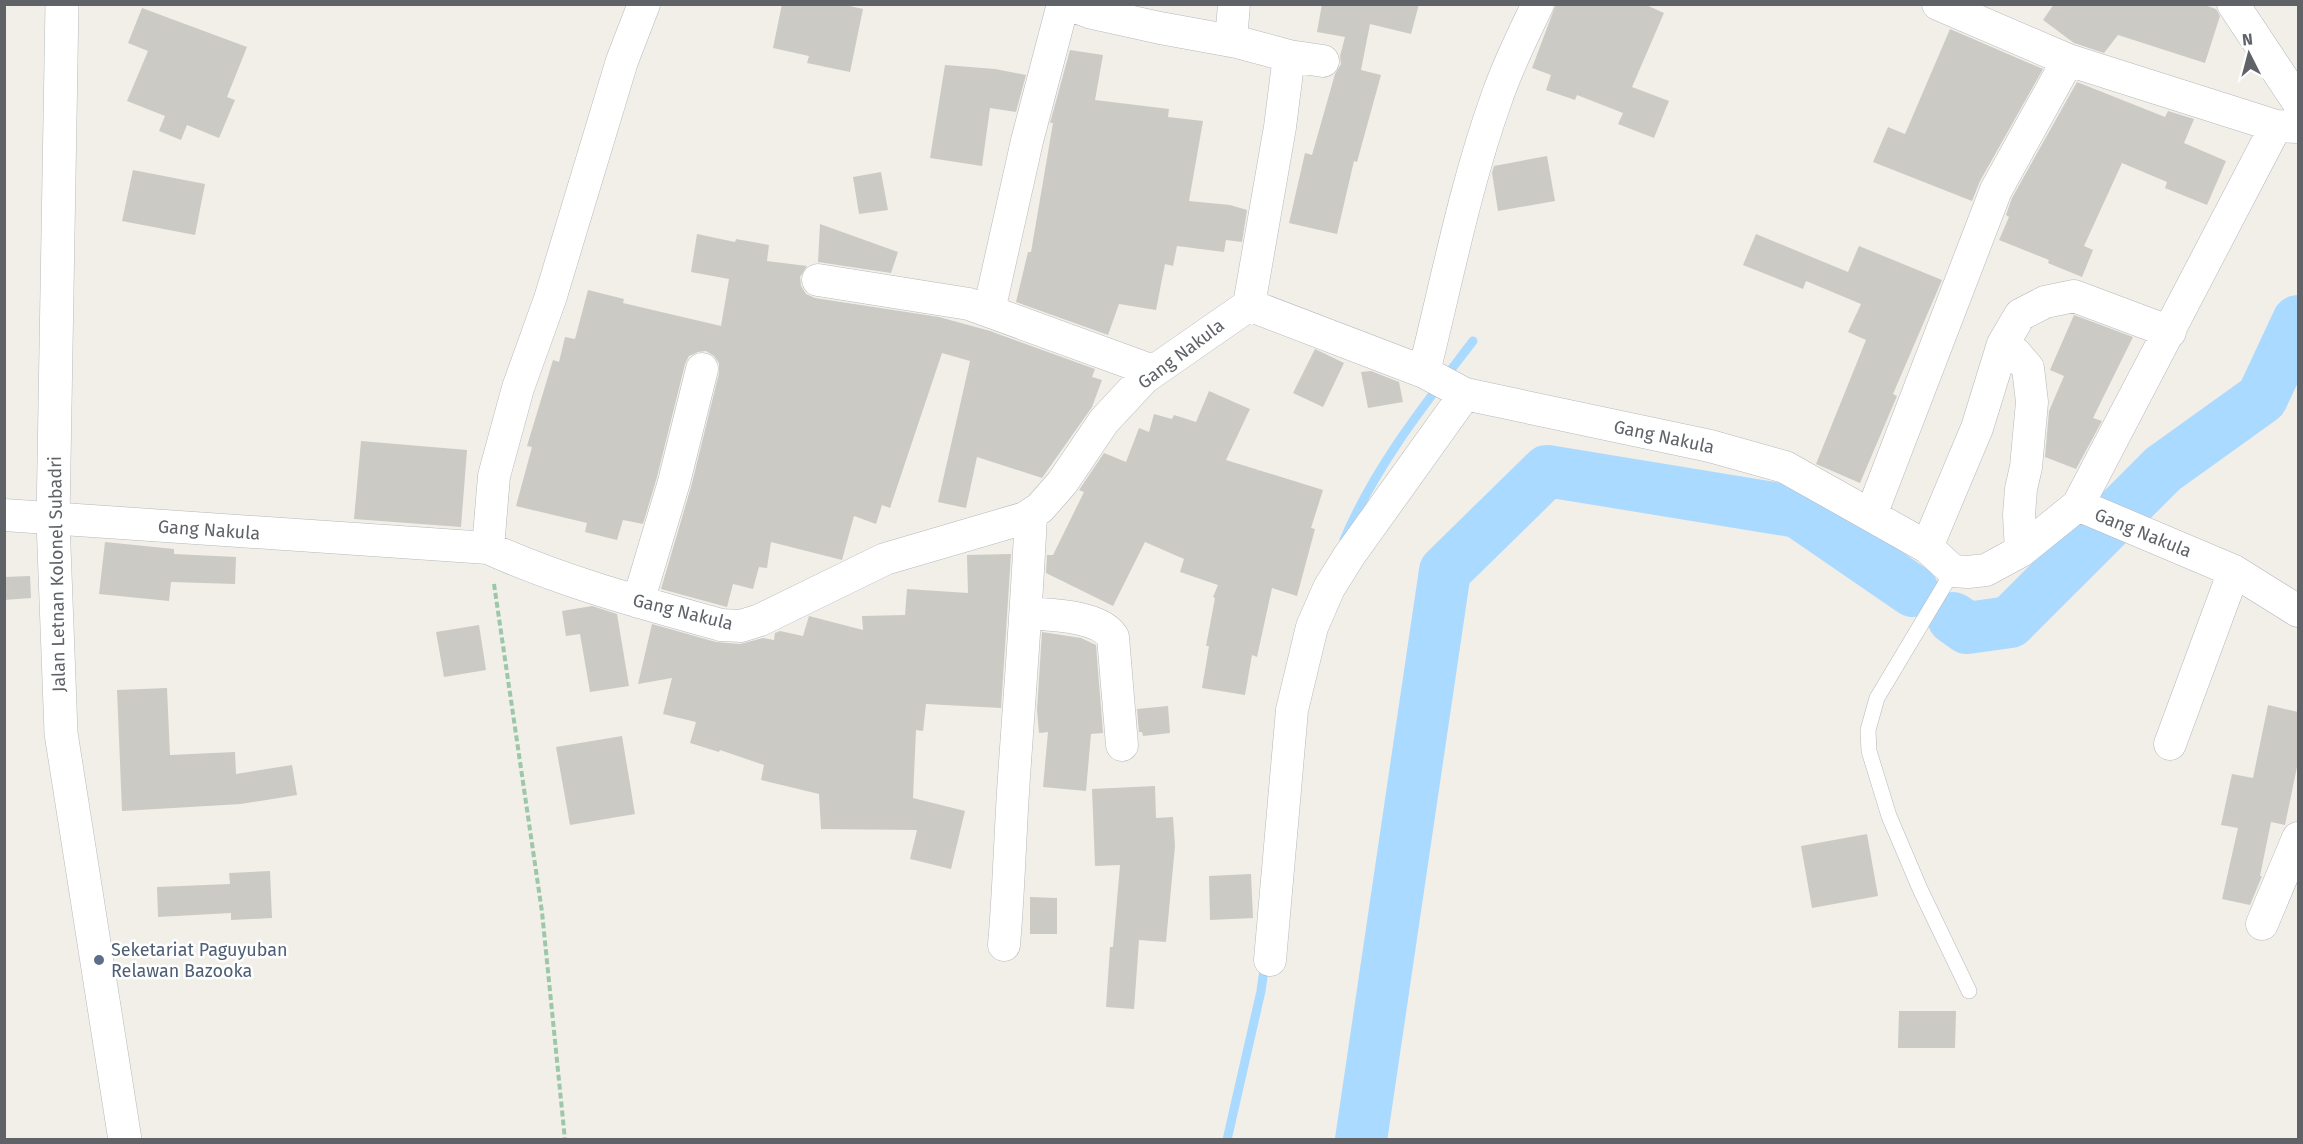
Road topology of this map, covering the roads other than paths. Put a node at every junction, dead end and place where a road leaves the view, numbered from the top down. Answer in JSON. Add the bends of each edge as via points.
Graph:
{"nodes":[{"id":1,"x":62,"y":4,"type":"edge"},
{"id":2,"x":644,"y":4,"type":"edge"},
{"id":3,"x":1063,"y":4,"type":"edge"},
{"id":4,"x":1068,"y":4,"type":"edge"},
{"id":5,"x":1234,"y":4,"type":"edge"},
{"id":6,"x":1538,"y":4,"type":"edge"},
{"id":7,"x":1938,"y":4,"type":"edge"},
{"id":8,"x":2233,"y":4,"type":"edge"},
{"id":9,"x":1231,"y":41,"type":"junction"},
{"id":10,"x":1289,"y":56,"type":"junction"},
{"id":11,"x":2068,"y":60,"type":"junction"},
{"id":12,"x":1323,"y":61,"type":"dead end"},
{"id":13,"x":2298,"y":102,"type":"edge"},
{"id":14,"x":2287,"y":126,"type":"edge"},
{"id":15,"x":818,"y":280,"type":"dead end"},
{"id":16,"x":1249,"y":305,"type":"junction"},
{"id":17,"x":989,"y":311,"type":"junction"},
{"id":18,"x":2170,"y":332,"type":"junction"},
{"id":19,"x":2003,"y":344,"type":"junction"},
{"id":20,"x":702,"y":369,"type":"dead end"},
{"id":21,"x":1153,"y":370,"type":"junction"},
{"id":22,"x":1445,"y":384,"type":"junction"},
{"id":23,"x":1031,"y":514,"type":"junction"},
{"id":24,"x":2098,"y":514,"type":"junction"},
{"id":25,"x":4,"y":515,"type":"edge"},
{"id":26,"x":1871,"y":515,"type":"junction"},
{"id":27,"x":53,"y":520,"type":"junction"},
{"id":28,"x":1927,"y":547,"type":"junction"},
{"id":29,"x":488,"y":548,"type":"junction"},
{"id":30,"x":2021,"y":551,"type":"junction"},
{"id":31,"x":1953,"y":571,"type":"junction"},
{"id":32,"x":2234,"y":571,"type":"junction"},
{"id":33,"x":638,"y":602,"type":"junction"},
{"id":34,"x":2298,"y":611,"type":"edge"},
{"id":35,"x":1026,"y":613,"type":"junction"},
{"id":36,"x":2170,"y":744,"type":"dead end"},
{"id":37,"x":1122,"y":745,"type":"dead end"},
{"id":38,"x":2298,"y":838,"type":"edge"},
{"id":39,"x":2262,"y":924,"type":"dead end"},
{"id":40,"x":1004,"y":945,"type":"dead end"},
{"id":41,"x":1270,"y":960,"type":"dead end"},
{"id":42,"x":1969,"y":991,"type":"dead end"},
{"id":43,"x":125,"y":1140,"type":"edge"}],
"edges":[{"from":1,"to":27,"type":"main road","name":"Jalan Letnan Kolonel Subadri"},
{"from":2,"to":29,"type":"street","via":[[622,61],[550,299],[518,388],[494,476]]},
{"from":3,"to":17,"type":"street"},
{"from":4,"to":9,"type":"street","via":[[1092,13]]},
{"from":5,"to":9,"type":"street"},
{"from":6,"to":22,"type":"street","via":[[1501,85],[1478,156]]},
{"from":7,"to":11,"type":"street"},
{"from":8,"to":13,"type":"street"},
{"from":9,"to":10,"type":"street"},
{"from":10,"to":12,"type":"street"},
{"from":10,"to":16,"type":"street"},
{"from":11,"to":14,"type":"street"},
{"from":11,"to":26,"type":"street","via":[[1996,190]]},
{"from":14,"to":18,"type":"street"},
{"from":15,"to":17,"type":"street","via":[[969,304]]},
{"from":16,"to":21,"type":"street","name":"Gang Nakula"},
{"from":16,"to":22,"type":"street","name":"Gang Nakula"},
{"from":17,"to":21,"type":"street"},
{"from":18,"to":19,"type":"street","via":[[2074,296],[2044,302],[2020,315]]},
{"from":18,"to":24,"type":"street"},
{"from":19,"to":28,"type":"street","via":[[1977,429]]},
{"from":19,"to":30,"type":"street","via":[[2028,368],[2032,402],[2019,507]]},
{"from":20,"to":33,"type":"street","via":[[674,483]]},
{"from":21,"to":23,"type":"street","name":"Gang Nakula","via":[[1104,421],[1062,483]]},
{"from":22,"to":26,"type":"street","name":"Gang Nakula","via":[[1785,467]]},
{"from":22,"to":41,"type":"street","via":[[1329,588],[1312,627],[1292,710]]},
{"from":23,"to":33,"type":"street","name":"Gang Nakula","via":[[885,559],[760,621],[741,626],[721,625]]},
{"from":23,"to":35,"type":"street"},
{"from":24,"to":30,"type":"street","name":"Gang Nakula"},
{"from":24,"to":32,"type":"street","name":"Gang Nakula"},
{"from":25,"to":27,"type":"street","name":"Gang Nakula"},
{"from":26,"to":28,"type":"street","name":"Gang Nakula"},
{"from":27,"to":29,"type":"street","name":"Gang Nakula"},
{"from":27,"to":43,"type":"main road","name":"Jalan Letnan Kolonel Subadri","via":[[62,733]]},
{"from":28,"to":31,"type":"street","name":"Gang Nakula"},
{"from":29,"to":33,"type":"street","name":"Gang Nakula"},
{"from":30,"to":31,"type":"street","name":"Gang Nakula","via":[[1986,570]]},
{"from":31,"to":42,"type":"lane","via":[[1876,699],[1868,730],[1869,751],[1889,816]]},
{"from":32,"to":34,"type":"street","name":"Gang Nakula"},
{"from":32,"to":36,"type":"street"},
{"from":35,"to":37,"type":"street","via":[[1074,617],[1109,630],[1113,637]]},
{"from":35,"to":40,"type":"street"},
{"from":38,"to":39,"type":"street"}]}
